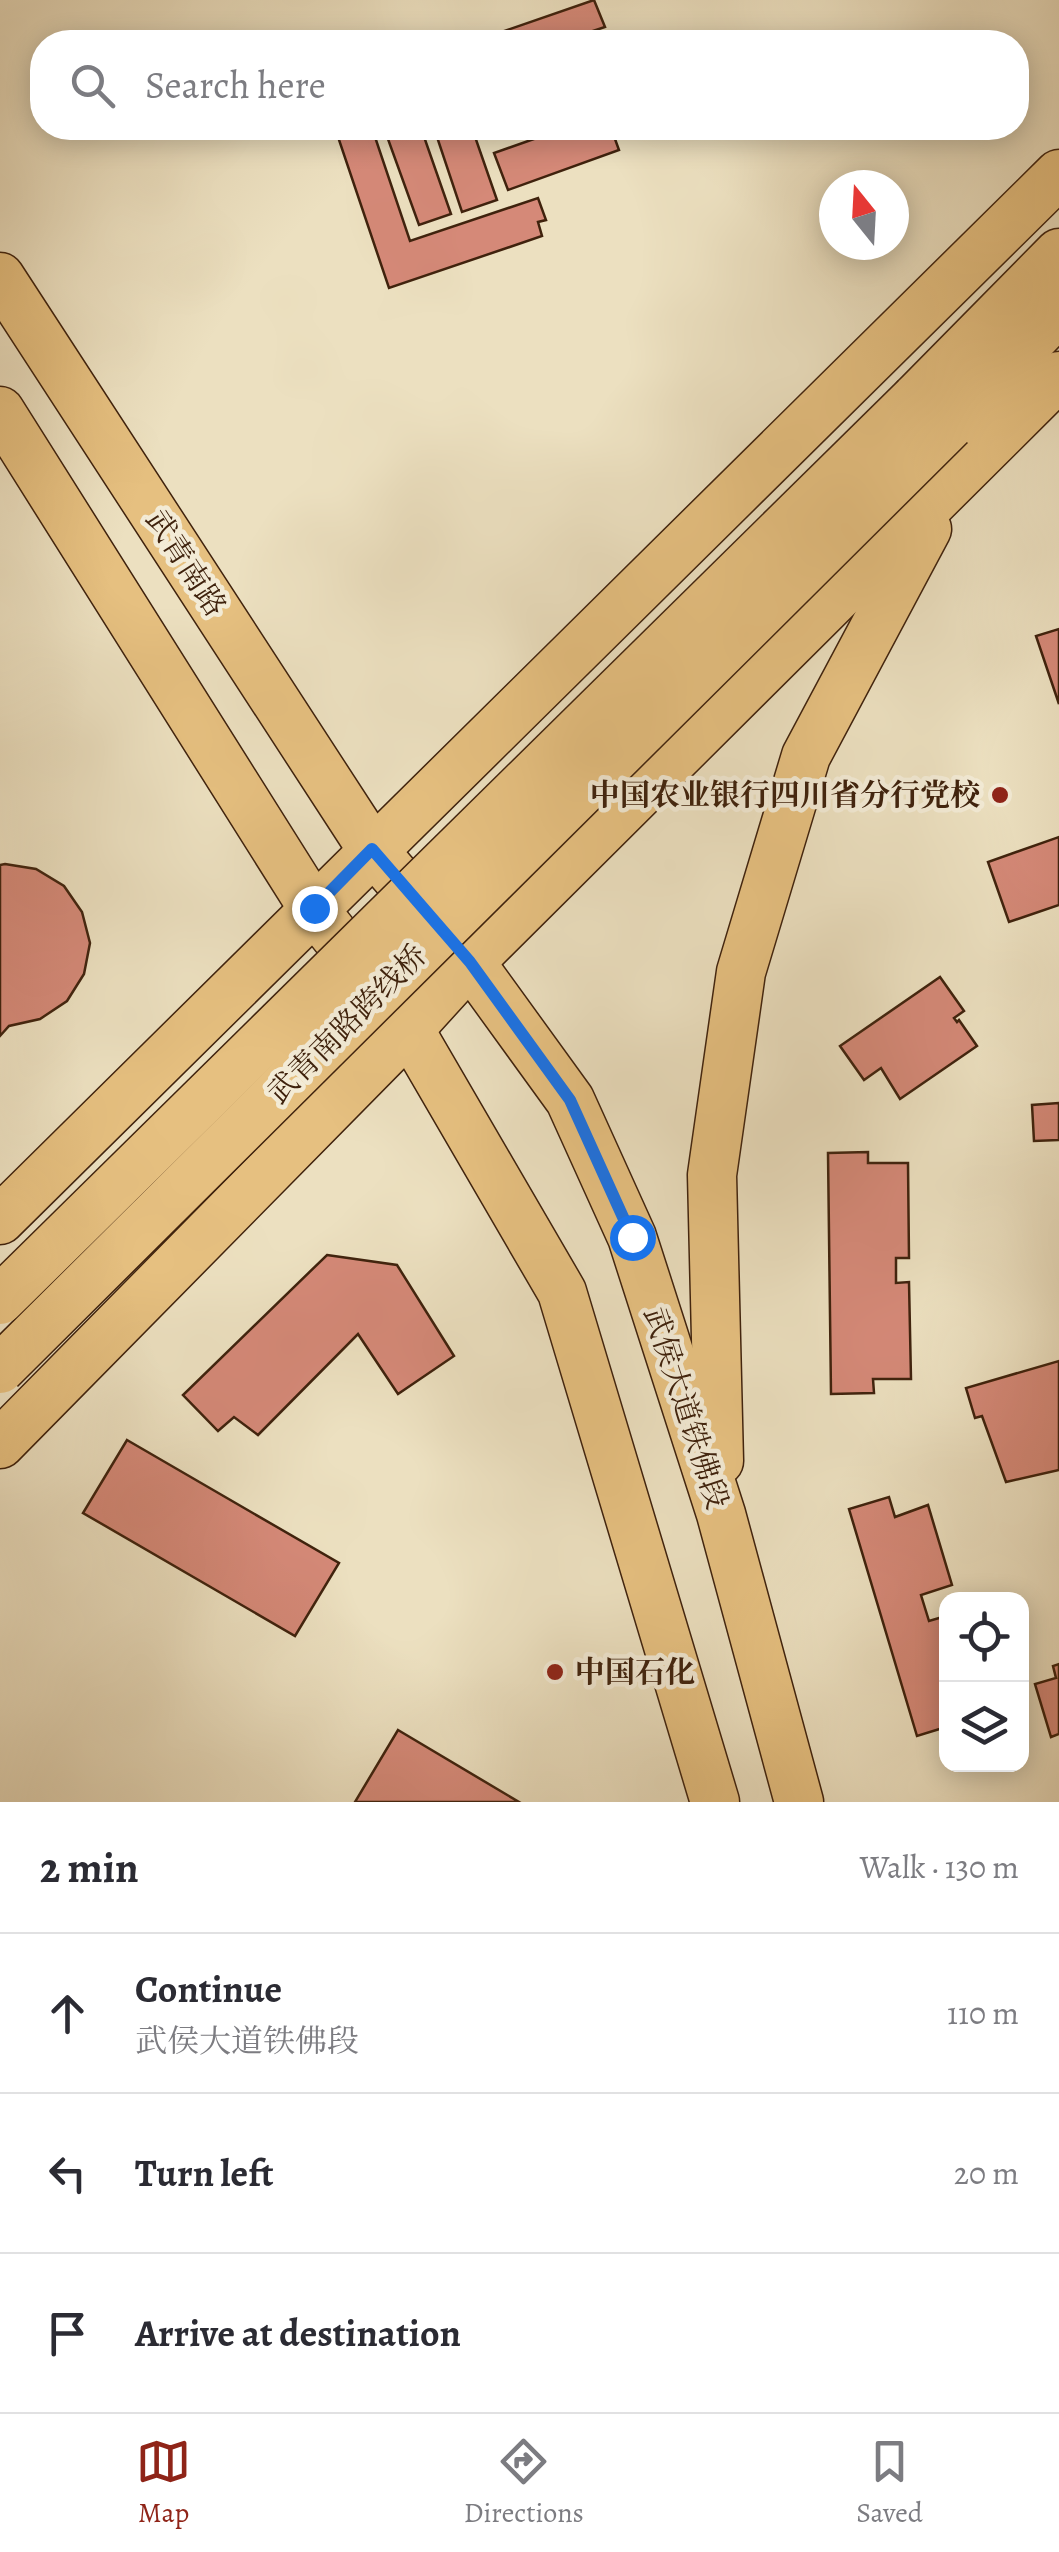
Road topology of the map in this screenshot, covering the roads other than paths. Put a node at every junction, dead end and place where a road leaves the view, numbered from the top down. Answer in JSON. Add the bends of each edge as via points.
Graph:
{"nodes":[{"id":1,"x":1059,"y":174,"type":"edge"},
{"id":2,"x":1059,"y":253,"type":"edge"},
{"id":3,"x":0,"y":277,"type":"edge"},
{"id":4,"x":1059,"y":311,"type":"edge"},
{"id":5,"x":1059,"y":376,"type":"edge"},
{"id":6,"x":0,"y":411,"type":"edge"},
{"id":7,"x":933,"y":411,"type":"junction"},
{"id":8,"x":948,"y":489,"type":"junction"},
{"id":9,"x":372,"y":849,"type":"junction"},
{"id":10,"x":314,"y":908,"type":"junction"},
{"id":11,"x":470,"y":962,"type":"junction"},
{"id":12,"x":409,"y":1030,"type":"junction"},
{"id":13,"x":0,"y":1220,"type":"edge"},
{"id":14,"x":0,"y":1300,"type":"edge"},
{"id":15,"x":0,"y":1369,"type":"edge"},
{"id":16,"x":0,"y":1444,"type":"edge"},
{"id":17,"x":720,"y":1514,"type":"junction"},
{"id":18,"x":715,"y":1802,"type":"edge"},
{"id":19,"x":799,"y":1802,"type":"edge"}],
"edges":[{"from":1,"to":9,"type":"main road"},
{"from":2,"to":7,"type":"main road"},
{"from":3,"to":9,"type":"main road","name":"武青南路"},
{"from":4,"to":7,"type":"main road"},
{"from":5,"to":8,"type":"main road"},
{"from":6,"to":10,"type":"main road"},
{"from":7,"to":14,"type":"main road","name":"武青南路跨线桥","bridge":true},
{"from":7,"to":15,"type":"main road","name":"武青南路跨线桥","bridge":true},
{"from":8,"to":11,"type":"main road"},
{"from":8,"to":17,"type":"main road","via":[[806,756],[741,972],[712,1176]]},
{"from":9,"to":10,"type":"main road"},
{"from":9,"to":11,"type":"main road","name":"武侯大道铁佛段"},
{"from":10,"to":12,"type":"main road"},
{"from":10,"to":13,"type":"main road"},
{"from":11,"to":12,"type":"main road"},
{"from":11,"to":17,"type":"main road","name":"武侯大道铁佛段","via":[[570,1100],[632,1237]]},
{"from":12,"to":16,"type":"main road"},
{"from":12,"to":18,"type":"main road","via":[[562,1292]]},
{"from":17,"to":19,"type":"main road","name":"武侯大道铁佛段"}]}
